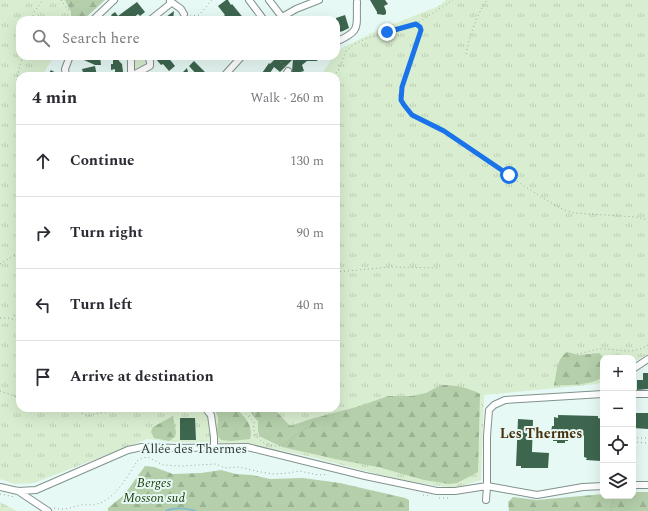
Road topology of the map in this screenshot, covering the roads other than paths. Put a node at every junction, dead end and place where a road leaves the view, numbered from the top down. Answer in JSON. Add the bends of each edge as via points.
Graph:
{"nodes":[{"id":1,"x":114,"y":0,"type":"edge"},
{"id":2,"x":170,"y":0,"type":"edge"},
{"id":3,"x":250,"y":0,"type":"edge"},
{"id":4,"x":269,"y":0,"type":"edge"},
{"id":5,"x":319,"y":0,"type":"edge"},
{"id":6,"x":357,"y":2,"type":"dead end"},
{"id":7,"x":184,"y":14,"type":"road end"},
{"id":8,"x":97,"y":16,"type":"edge"},
{"id":9,"x":155,"y":16,"type":"edge"},
{"id":10,"x":261,"y":16,"type":"edge"},
{"id":11,"x":278,"y":16,"type":"edge"},
{"id":12,"x":283,"y":16,"type":"edge"},
{"id":13,"x":340,"y":40,"type":"edge"},
{"id":14,"x":68,"y":60,"type":"edge"},
{"id":15,"x":131,"y":60,"type":"edge"},
{"id":16,"x":149,"y":60,"type":"edge"},
{"id":17,"x":238,"y":60,"type":"edge"},
{"id":18,"x":65,"y":72,"type":"edge"},
{"id":19,"x":131,"y":72,"type":"edge"},
{"id":20,"x":139,"y":72,"type":"edge"},
{"id":21,"x":228,"y":72,"type":"edge"},
{"id":22,"x":648,"y":359,"type":"edge"},
{"id":23,"x":636,"y":367,"type":"edge"},
{"id":24,"x":600,"y":390,"type":"edge"},
{"id":25,"x":595,"y":394,"type":"junction"},
{"id":26,"x":600,"y":394,"type":"edge"},
{"id":27,"x":636,"y":394,"type":"edge"},
{"id":28,"x":648,"y":394,"type":"edge"},
{"id":29,"x":209,"y":412,"type":"edge"},
{"id":30,"x":214,"y":448,"type":"junction"},
{"id":31,"x":636,"y":485,"type":"edge"},
{"id":32,"x":487,"y":486,"type":"junction"},
{"id":33,"x":600,"y":486,"type":"edge"},
{"id":34,"x":648,"y":486,"type":"edge"},
{"id":35,"x":0,"y":487,"type":"edge"},
{"id":36,"x":18,"y":491,"type":"junction"},
{"id":37,"x":486,"y":500,"type":"dead end"},
{"id":38,"x":49,"y":509,"type":"edge"}],
"edges":[{"from":1,"to":8,"type":"street"},
{"from":2,"to":7,"type":"street"},
{"from":2,"to":9,"type":"street","via":[[170,4]]},
{"from":3,"to":10,"type":"street"},
{"from":4,"to":11,"type":"street"},
{"from":5,"to":12,"type":"street"},
{"from":6,"to":13,"type":"street","via":[[356,28],[349,36]]},
{"from":14,"to":18,"type":"street"},
{"from":15,"to":19,"type":"street"},
{"from":16,"to":20,"type":"street","via":[[150,66]]},
{"from":17,"to":21,"type":"street"},
{"from":22,"to":23,"type":"street"},
{"from":24,"to":25,"type":"street"},
{"from":25,"to":26,"type":"street"},
{"from":25,"to":32,"type":"street","via":[[505,400],[494,405],[489,410]]},
{"from":27,"to":28,"type":"street"},
{"from":29,"to":30,"type":"street"},
{"from":30,"to":32,"type":"street","name":"Allée des Thermes","via":[[247,447],[437,491]]},
{"from":30,"to":36,"type":"street","name":"Allée des Thermes","via":[[142,447],[128,450],[36,490]]},
{"from":31,"to":34,"type":"street"},
{"from":32,"to":33,"type":"street","name":"Allée des Thermes","via":[[537,495]]},
{"from":32,"to":37,"type":"street"},
{"from":35,"to":36,"type":"street","name":"Allée des Thermes"},
{"from":36,"to":38,"type":"street"}]}
